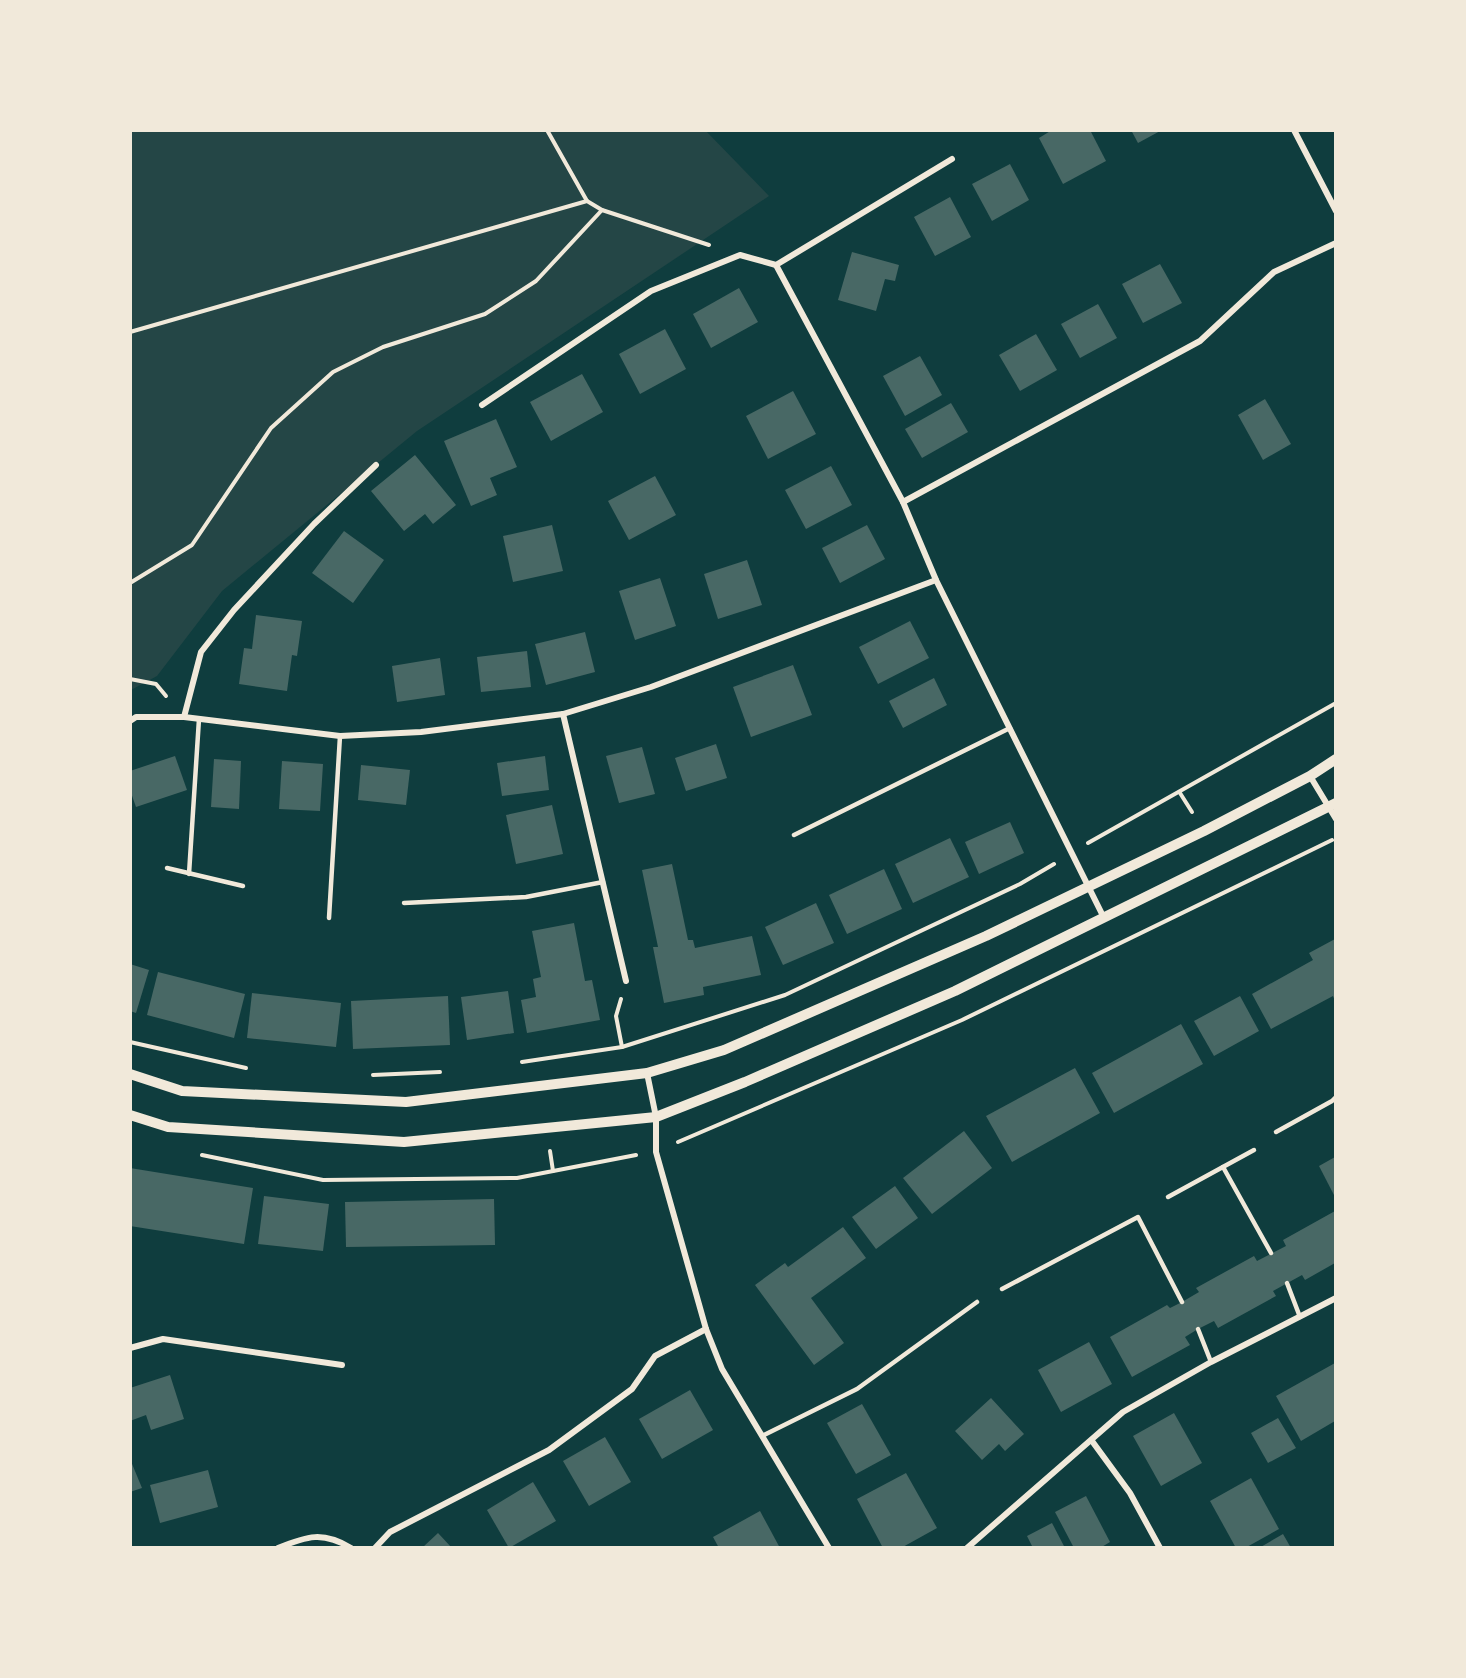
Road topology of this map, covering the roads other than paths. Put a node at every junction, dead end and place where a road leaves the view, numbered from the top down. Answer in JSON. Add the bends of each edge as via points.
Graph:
{"nodes":[{"id":1,"x":1294,"y":130,"type":"edge"},
{"id":2,"x":952,"y":159,"type":"dead end"},
{"id":3,"x":1335,"y":211,"type":"edge"},
{"id":4,"x":1335,"y":243,"type":"edge"},
{"id":5,"x":776,"y":265,"type":"junction"},
{"id":6,"x":482,"y":405,"type":"dead end"},
{"id":7,"x":376,"y":465,"type":"dead end"},
{"id":8,"x":903,"y":502,"type":"junction"},
{"id":9,"x":936,"y":580,"type":"junction"},
{"id":10,"x":563,"y":714,"type":"junction"},
{"id":11,"x":184,"y":717,"type":"junction"},
{"id":12,"x":199,"y":719,"type":"junction"},
{"id":13,"x":130,"y":721,"type":"edge"},
{"id":14,"x":1010,"y":728,"type":"junction"},
{"id":15,"x":340,"y":736,"type":"junction"},
{"id":16,"x":1335,"y":759,"type":"edge"},
{"id":17,"x":1310,"y":776,"type":"junction"},
{"id":18,"x":1332,"y":805,"type":"edge"},
{"id":19,"x":1335,"y":819,"type":"edge"},
{"id":20,"x":794,"y":835,"type":"dead end"},
{"id":21,"x":167,"y":868,"type":"dead end"},
{"id":22,"x":189,"y":874,"type":"junction"},
{"id":23,"x":603,"y":882,"type":"junction"},
{"id":24,"x":243,"y":886,"type":"dead end"},
{"id":25,"x":1088,"y":888,"type":"junction"},
{"id":26,"x":404,"y":903,"type":"dead end"},
{"id":27,"x":329,"y":918,"type":"dead end"},
{"id":28,"x":1104,"y":918,"type":"junction"},
{"id":29,"x":626,"y":981,"type":"road end"},
{"id":30,"x":647,"y":1073,"type":"junction"},
{"id":31,"x":130,"y":1074,"type":"edge"},
{"id":32,"x":1335,"y":1096,"type":"edge"},
{"id":33,"x":130,"y":1115,"type":"edge"},
{"id":34,"x":656,"y":1117,"type":"junction"},
{"id":35,"x":1276,"y":1132,"type":"dead end"},
{"id":36,"x":1254,"y":1150,"type":"dead end"},
{"id":37,"x":1223,"y":1167,"type":"junction"},
{"id":38,"x":1168,"y":1197,"type":"dead end"},
{"id":39,"x":1271,"y":1253,"type":"dead end"},
{"id":40,"x":1287,"y":1283,"type":"dead end"},
{"id":41,"x":1002,"y":1289,"type":"dead end"},
{"id":42,"x":1335,"y":1298,"type":"edge"},
{"id":43,"x":977,"y":1302,"type":"dead end"},
{"id":44,"x":1182,"y":1302,"type":"dead end"},
{"id":45,"x":1300,"y":1317,"type":"junction"},
{"id":46,"x":706,"y":1329,"type":"junction"},
{"id":47,"x":1198,"y":1329,"type":"dead end"},
{"id":48,"x":130,"y":1348,"type":"edge"},
{"id":49,"x":1211,"y":1362,"type":"junction"},
{"id":50,"x":342,"y":1365,"type":"dead end"},
{"id":51,"x":762,"y":1436,"type":"junction"},
{"id":52,"x":1092,"y":1441,"type":"junction"},
{"id":53,"x":278,"y":1548,"type":"edge"},
{"id":54,"x":351,"y":1548,"type":"edge"},
{"id":55,"x":375,"y":1548,"type":"edge"},
{"id":56,"x":830,"y":1548,"type":"edge"},
{"id":57,"x":967,"y":1548,"type":"edge"},
{"id":58,"x":1160,"y":1548,"type":"edge"}],
"edges":[{"from":1,"to":3,"type":"street"},
{"from":2,"to":5,"type":"street"},
{"from":4,"to":8,"type":"street","via":[[1274,272],[1200,341]]},
{"from":5,"to":6,"type":"street","via":[[740,255],[651,291]]},
{"from":5,"to":8,"type":"street"},
{"from":7,"to":11,"type":"street","via":[[242,602],[201,652]]},
{"from":8,"to":9,"type":"street"},
{"from":9,"to":10,"type":"street","via":[[651,687]]},
{"from":9,"to":14,"type":"street"},
{"from":10,"to":15,"type":"street","via":[[421,732]]},
{"from":10,"to":23,"type":"street"},
{"from":11,"to":12,"type":"street"},
{"from":11,"to":13,"type":"street","via":[[136,717]]},
{"from":12,"to":15,"type":"street"},
{"from":12,"to":22,"type":"lane"},
{"from":14,"to":20,"type":"lane"},
{"from":14,"to":25,"type":"street"},
{"from":15,"to":27,"type":"lane"},
{"from":16,"to":17,"type":"street"},
{"from":17,"to":18,"type":"street"},
{"from":17,"to":25,"type":"street"},
{"from":18,"to":19,"type":"street"},
{"from":18,"to":28,"type":"street"},
{"from":21,"to":22,"type":"lane"},
{"from":22,"to":24,"type":"lane"},
{"from":23,"to":26,"type":"lane","via":[[526,897]]},
{"from":23,"to":29,"type":"street"},
{"from":25,"to":28,"type":"street"},
{"from":25,"to":30,"type":"street","via":[[724,1050]]},
{"from":28,"to":34,"type":"street","via":[[955,991]]},
{"from":30,"to":31,"type":"street","via":[[406,1102],[182,1090]]},
{"from":30,"to":34,"type":"street"},
{"from":32,"to":35,"type":"lane"},
{"from":33,"to":34,"type":"street","via":[[168,1127],[404,1142]]},
{"from":34,"to":46,"type":"street","via":[[656,1152]]},
{"from":36,"to":37,"type":"lane"},
{"from":37,"to":38,"type":"lane"},
{"from":37,"to":39,"type":"lane"},
{"from":40,"to":45,"type":"lane"},
{"from":41,"to":44,"type":"lane","via":[[1138,1217]]},
{"from":42,"to":45,"type":"street"},
{"from":43,"to":51,"type":"lane","via":[[857,1389]]},
{"from":45,"to":49,"type":"street"},
{"from":46,"to":51,"type":"street","via":[[722,1369]]},
{"from":46,"to":55,"type":"street","via":[[655,1356],[632,1389],[549,1450],[390,1532]]},
{"from":47,"to":49,"type":"lane"},
{"from":48,"to":50,"type":"street","via":[[164,1339]]},
{"from":49,"to":52,"type":"street","via":[[1123,1412]]},
{"from":51,"to":56,"type":"street"},
{"from":52,"to":57,"type":"street"},
{"from":52,"to":58,"type":"street","via":[[1130,1493]]},
{"from":53,"to":54,"type":"street","via":[[309,1536],[338,1539]]}]}
